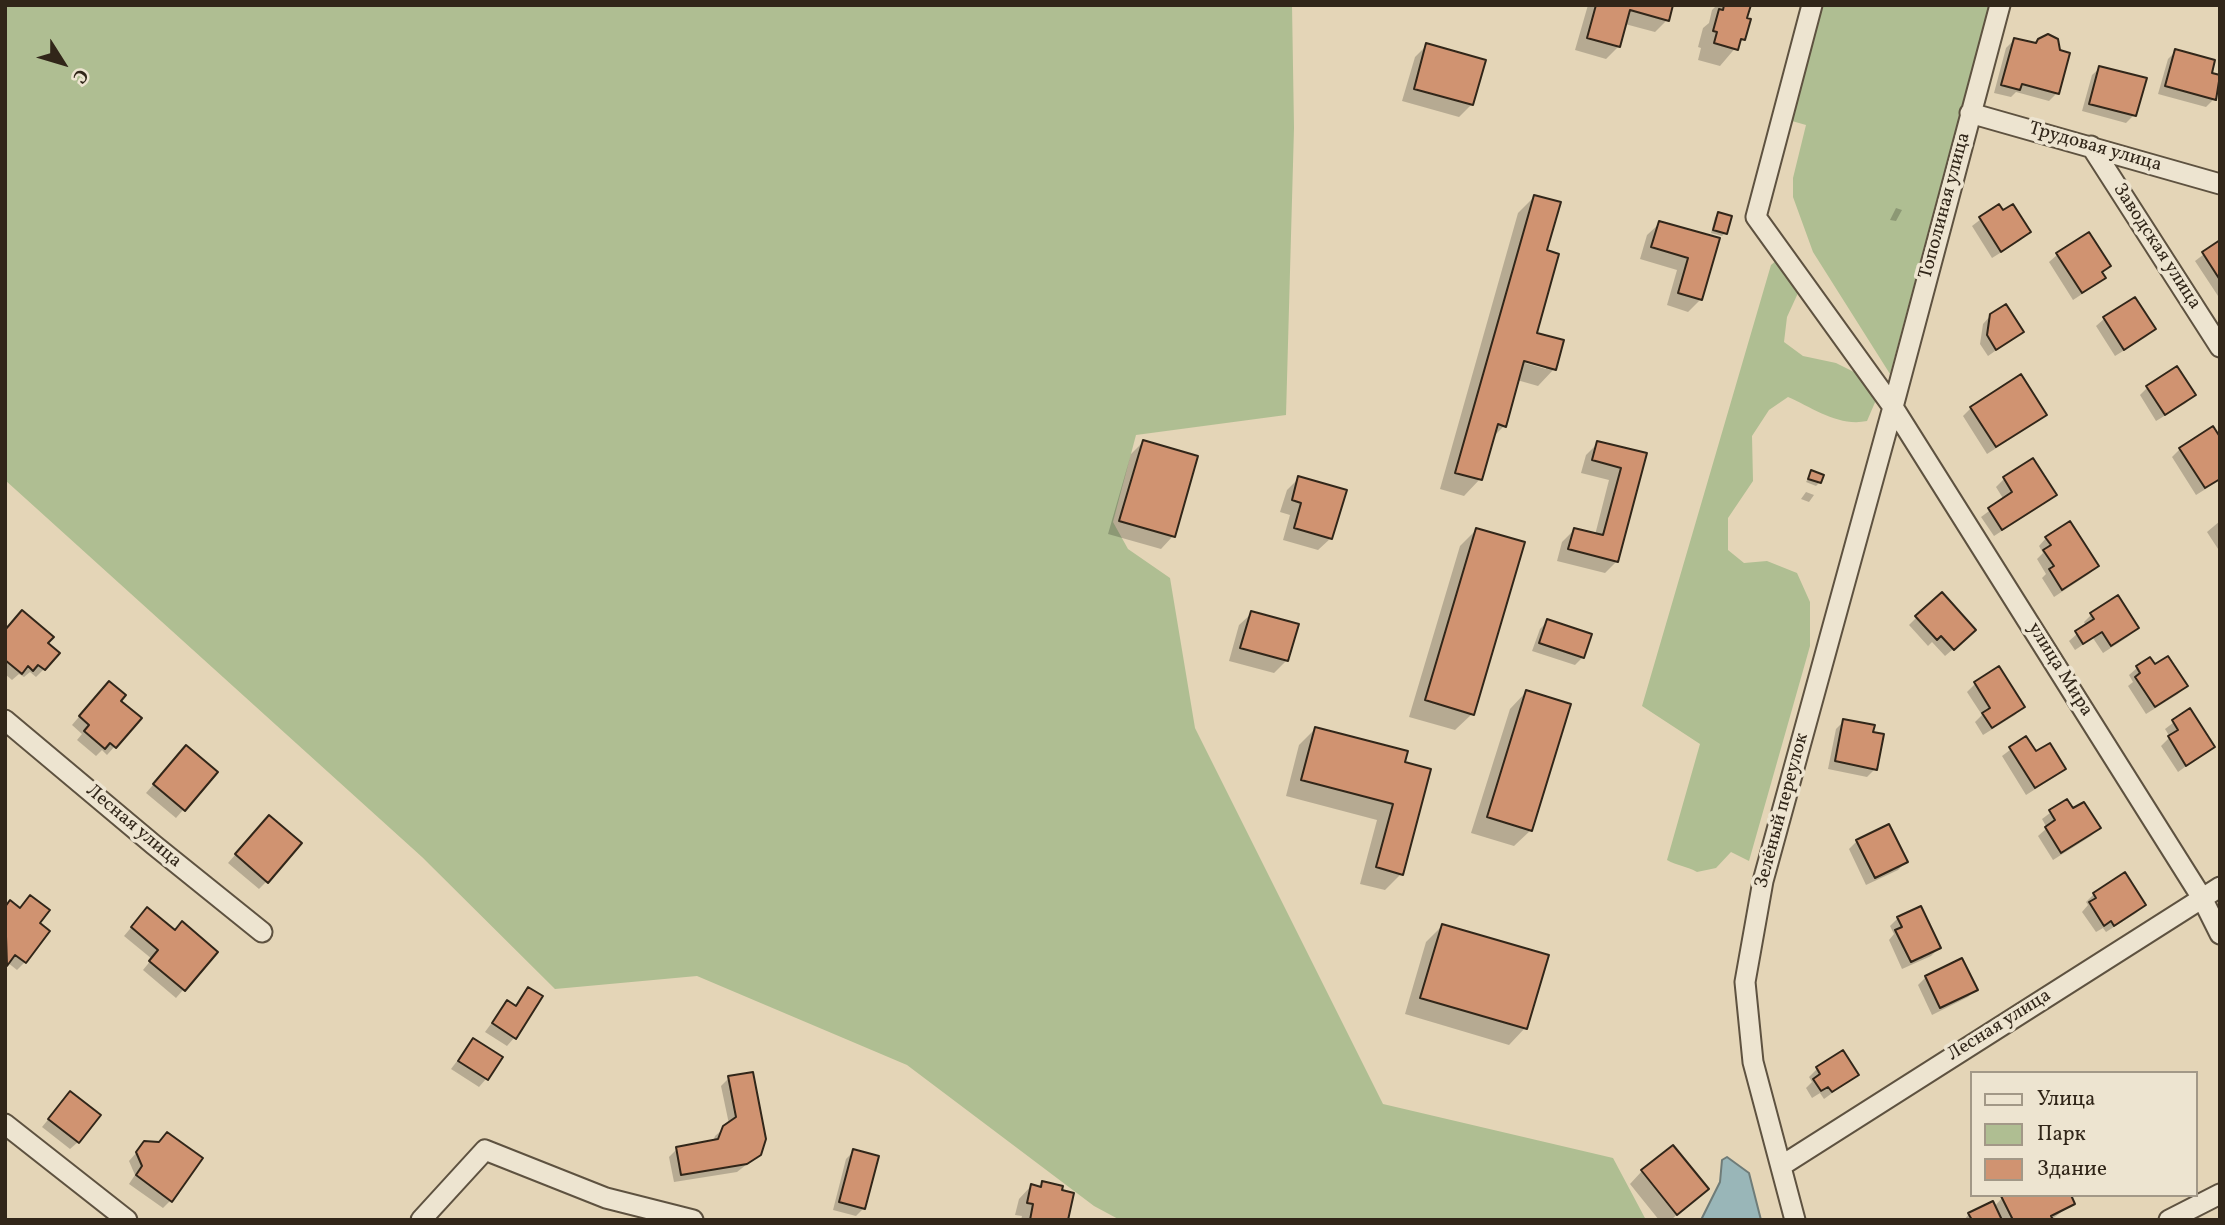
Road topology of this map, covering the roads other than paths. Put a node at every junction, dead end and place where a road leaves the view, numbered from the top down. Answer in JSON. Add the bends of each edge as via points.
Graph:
{"nodes":[{"id":1,"x":1812,"y":5,"type":"edge"},
{"id":2,"x":2000,"y":5,"type":"edge"},
{"id":3,"x":1970,"y":113,"type":"junction"},
{"id":4,"x":2091,"y":146,"type":"junction"},
{"id":5,"x":2220,"y":184,"type":"edge"},
{"id":6,"x":2220,"y":347,"type":"edge"},
{"id":7,"x":1893,"y":407,"type":"junction"},
{"id":8,"x":5,"y":720,"type":"edge"},
{"id":9,"x":2220,"y":887,"type":"edge"},
{"id":10,"x":2203,"y":898,"type":"junction"},
{"id":11,"x":262,"y":932,"type":"dead end"},
{"id":12,"x":2220,"y":934,"type":"edge"},
{"id":13,"x":5,"y":1124,"type":"edge"},
{"id":14,"x":1781,"y":1166,"type":"junction"},
{"id":15,"x":2220,"y":1194,"type":"edge"},
{"id":16,"x":127,"y":1220,"type":"edge"},
{"id":17,"x":421,"y":1220,"type":"edge"},
{"id":18,"x":693,"y":1220,"type":"edge"},
{"id":19,"x":1795,"y":1220,"type":"edge"},
{"id":20,"x":2169,"y":1220,"type":"edge"}],
"edges":[{"from":1,"to":7,"type":"street","name":"улица Мира","via":[[1756,217]]},
{"from":2,"to":3,"type":"street","name":"Тополиная улица"},
{"from":3,"to":4,"type":"street","name":"Трудовая улица"},
{"from":3,"to":7,"type":"street","name":"Тополиная улица"},
{"from":4,"to":5,"type":"street","name":"Трудовая улица"},
{"from":4,"to":6,"type":"street","name":"Заводская улица"},
{"from":7,"to":10,"type":"street","name":"улица Мира"},
{"from":7,"to":14,"type":"street","name":"Зелёный переулок","via":[[1751,938],[1745,982],[1753,1062]]},
{"from":8,"to":11,"type":"street","name":"Лесная улица"},
{"from":9,"to":10,"type":"street","name":"Лесная улица"},
{"from":10,"to":12,"type":"street","name":"улица Мира"},
{"from":10,"to":14,"type":"street","name":"Лесная улица"},
{"from":13,"to":16,"type":"street"},
{"from":14,"to":19,"type":"street","name":"Зелёный переулок"},
{"from":15,"to":20,"type":"street"},
{"from":17,"to":18,"type":"street","via":[[485,1150],[606,1198]]}]}
